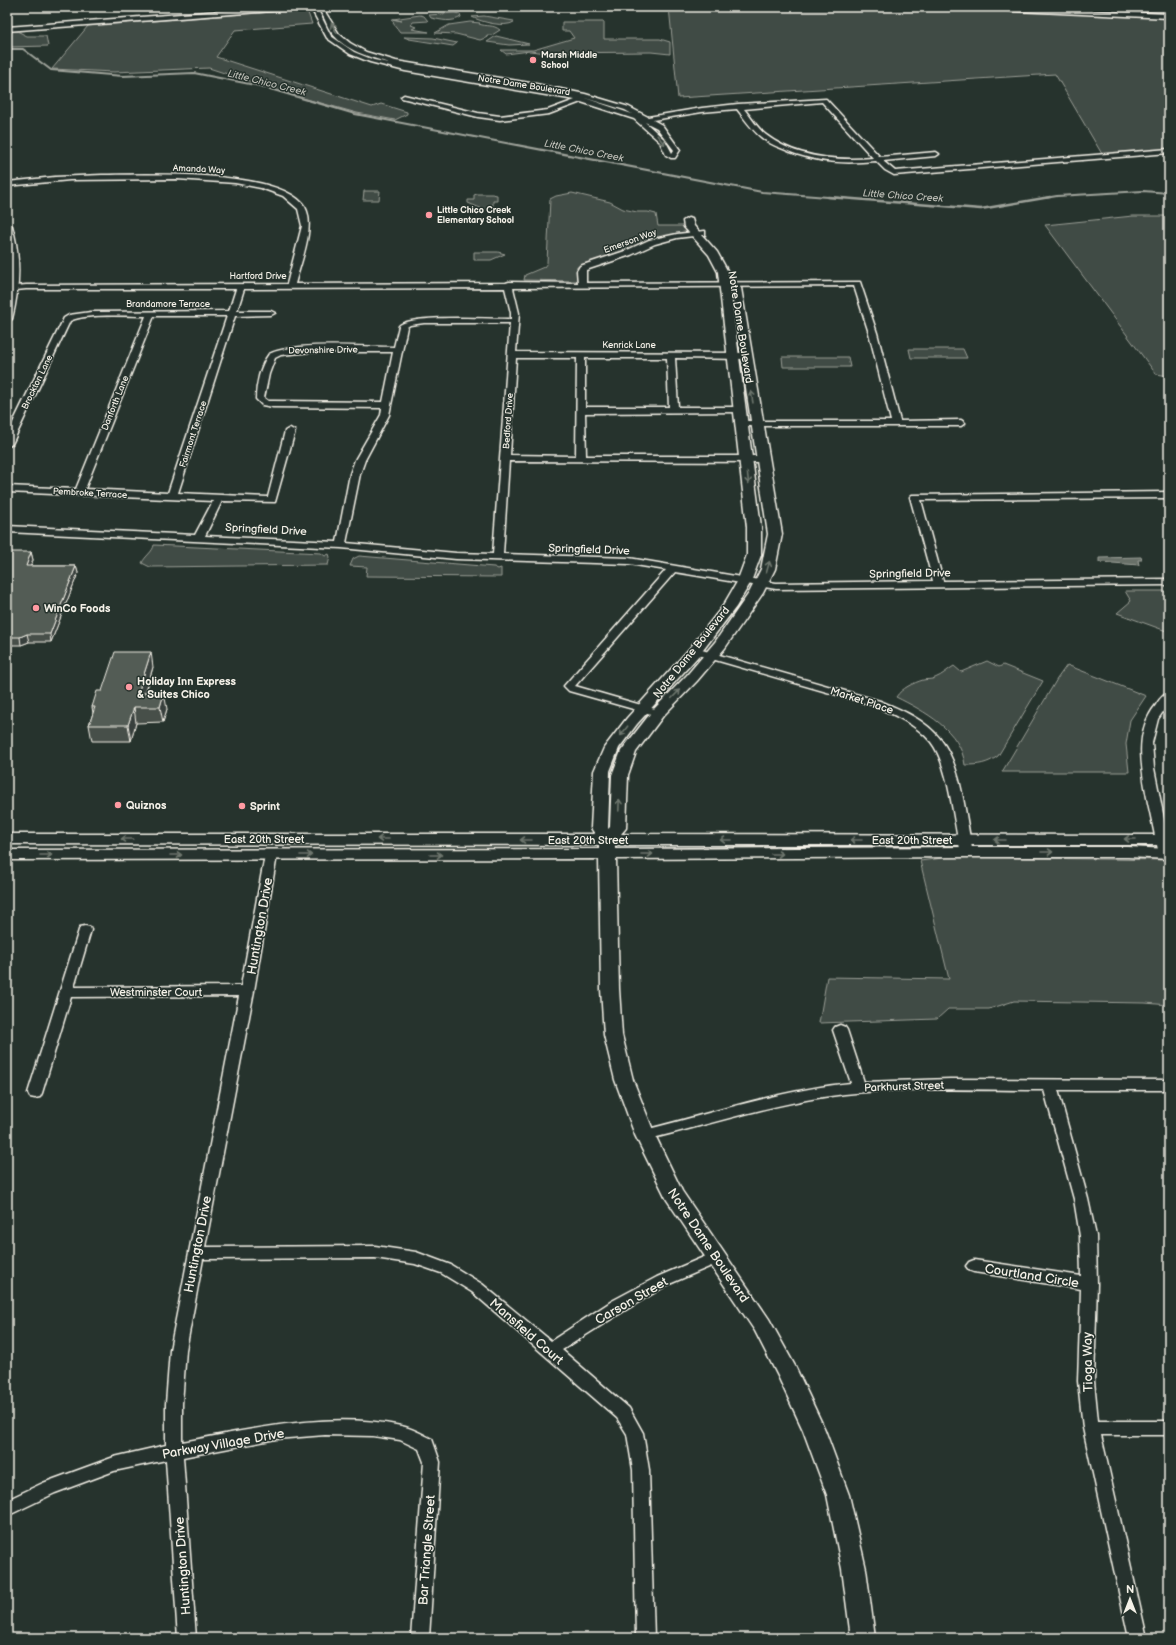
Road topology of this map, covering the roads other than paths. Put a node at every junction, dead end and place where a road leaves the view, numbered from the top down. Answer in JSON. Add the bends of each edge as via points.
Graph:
{"nodes":[{"id":1,"x":299,"y":7,"type":"edge"},
{"id":2,"x":318,"y":7,"type":"edge"},
{"id":3,"x":971,"y":7,"type":"edge"},
{"id":4,"x":1169,"y":16,"type":"edge"},
{"id":5,"x":7,"y":29,"type":"edge"},
{"id":6,"x":480,"y":80,"type":"junction"},
{"id":7,"x":468,"y":87,"type":"dead end"},
{"id":8,"x":404,"y":97,"type":"dead end"},
{"id":9,"x":584,"y":98,"type":"junction"},
{"id":10,"x":738,"y":106,"type":"junction"},
{"id":11,"x":648,"y":120,"type":"junction"},
{"id":12,"x":640,"y":121,"type":"junction"},
{"id":13,"x":1169,"y":151,"type":"edge"},
{"id":14,"x":936,"y":154,"type":"dead end"},
{"id":15,"x":878,"y":159,"type":"junction"},
{"id":16,"x":7,"y":184,"type":"edge"},
{"id":17,"x":7,"y":226,"type":"edge"},
{"id":18,"x":698,"y":233,"type":"joint"},
{"id":19,"x":509,"y":284,"type":"junction"},
{"id":20,"x":582,"y":284,"type":"junction"},
{"id":21,"x":730,"y":284,"type":"junction"},
{"id":22,"x":241,"y":286,"type":"junction"},
{"id":23,"x":290,"y":286,"type":"junction"},
{"id":24,"x":10,"y":289,"type":"edge"},
{"id":25,"x":232,"y":313,"type":"junction"},
{"id":26,"x":271,"y":313,"type":"dead end"},
{"id":27,"x":151,"y":314,"type":"junction"},
{"id":28,"x":7,"y":319,"type":"edge"},
{"id":29,"x":67,"y":320,"type":"joint"},
{"id":30,"x":514,"y":321,"type":"junction"},
{"id":31,"x":398,"y":350,"type":"junction"},
{"id":32,"x":512,"y":355,"type":"junction"},
{"id":33,"x":581,"y":355,"type":"junction"},
{"id":34,"x":671,"y":355,"type":"junction"},
{"id":35,"x":739,"y":356,"type":"junction"},
{"id":36,"x":387,"y":405,"type":"junction"},
{"id":37,"x":581,"y":410,"type":"junction"},
{"id":38,"x":674,"y":410,"type":"junction"},
{"id":39,"x":740,"y":410,"type":"junction"},
{"id":40,"x":961,"y":423,"type":"dead end"},
{"id":41,"x":741,"y":424,"type":"junction"},
{"id":42,"x":757,"y":424,"type":"junction"},
{"id":43,"x":896,"y":424,"type":"junction"},
{"id":44,"x":290,"y":430,"type":"dead end"},
{"id":45,"x":7,"y":444,"type":"edge"},
{"id":46,"x":505,"y":458,"type":"junction"},
{"id":47,"x":581,"y":459,"type":"junction"},
{"id":48,"x":746,"y":459,"type":"junction"},
{"id":49,"x":762,"y":459,"type":"junction"},
{"id":50,"x":7,"y":489,"type":"edge"},
{"id":51,"x":79,"y":493,"type":"junction"},
{"id":52,"x":1169,"y":495,"type":"edge"},
{"id":53,"x":172,"y":496,"type":"junction"},
{"id":54,"x":219,"y":498,"type":"junction"},
{"id":55,"x":7,"y":529,"type":"edge"},
{"id":56,"x":199,"y":537,"type":"junction"},
{"id":57,"x":341,"y":545,"type":"junction"},
{"id":58,"x":498,"y":558,"type":"junction"},
{"id":59,"x":673,"y":568,"type":"junction"},
{"id":60,"x":744,"y":582,"type":"junction"},
{"id":61,"x":1169,"y":582,"type":"edge"},
{"id":62,"x":761,"y":584,"type":"junction"},
{"id":63,"x":939,"y":585,"type":"junction"},
{"id":64,"x":695,"y":651,"type":"junction"},
{"id":65,"x":711,"y":655,"type":"junction"},
{"id":66,"x":1169,"y":696,"type":"edge"},
{"id":67,"x":644,"y":709,"type":"junction"},
{"id":68,"x":658,"y":713,"type":"junction"},
{"id":69,"x":7,"y":839,"type":"edge"},
{"id":70,"x":965,"y":844,"type":"junction"},
{"id":71,"x":608,"y":847,"type":"junction"},
{"id":72,"x":1166,"y":847,"type":"edge"},
{"id":73,"x":896,"y":853,"type":"junction"},
{"id":74,"x":7,"y":855,"type":"edge"},
{"id":75,"x":271,"y":855,"type":"junction"},
{"id":76,"x":84,"y":930,"type":"dead end"},
{"id":77,"x":66,"y":992,"type":"junction"},
{"id":78,"x":247,"y":992,"type":"junction"},
{"id":79,"x":840,"y":1030,"type":"dead end"},
{"id":80,"x":1050,"y":1085,"type":"junction"},
{"id":81,"x":1169,"y":1085,"type":"edge"},
{"id":82,"x":859,"y":1088,"type":"junction"},
{"id":83,"x":35,"y":1093,"type":"dead end"},
{"id":84,"x":644,"y":1136,"type":"junction"},
{"id":85,"x":196,"y":1253,"type":"junction"},
{"id":86,"x":718,"y":1257,"type":"junction"},
{"id":87,"x":974,"y":1266,"type":"dead end"},
{"id":88,"x":1089,"y":1284,"type":"junction"},
{"id":89,"x":549,"y":1350,"type":"junction"},
{"id":90,"x":1091,"y":1428,"type":"junction"},
{"id":91,"x":1169,"y":1428,"type":"edge"},
{"id":92,"x":174,"y":1451,"type":"junction"},
{"id":93,"x":432,"y":1462,"type":"joint"},
{"id":94,"x":7,"y":1508,"type":"edge"},
{"id":95,"x":187,"y":1638,"type":"edge"},
{"id":96,"x":420,"y":1638,"type":"edge"},
{"id":97,"x":645,"y":1638,"type":"edge"},
{"id":98,"x":864,"y":1638,"type":"edge"},
{"id":99,"x":1138,"y":1638,"type":"edge"}],
"edges":[{"from":1,"to":5,"type":"street"},
{"from":2,"to":6,"type":"street","name":"Notre Dame Boulevard","via":[[315,10],[329,37],[352,53],[393,67]]},
{"from":3,"to":4,"type":"street"},
{"from":6,"to":7,"type":"street"},
{"from":6,"to":9,"type":"street","name":"Notre Dame Boulevard"},
{"from":8,"to":9,"type":"street","via":[[500,118],[548,112]]},
{"from":9,"to":11,"type":"street","name":"Notre Dame Boulevard","via":[[626,109]]},
{"from":9,"to":12,"type":"street","name":"Notre Dame Boulevard"},
{"from":10,"to":11,"type":"street"},
{"from":10,"to":15,"type":"street","via":[[762,136],[809,157],[837,161]]},
{"from":10,"to":15,"type":"street","via":[[824,100]]},
{"from":11,"to":12,"type":"street"},
{"from":12,"to":11,"type":"street","name":"Notre Dame Boulevard","one_way":true,"via":[[663,141],[668,154],[674,157],[677,150],[674,142]]},
{"from":13,"to":15,"type":"street","via":[[894,173]]},
{"from":14,"to":15,"type":"street"},
{"from":16,"to":23,"type":"street","name":"Amanda Way","via":[[65,178],[204,177],[242,181],[272,189],[294,200],[307,217]]},
{"from":17,"to":24,"type":"street","via":[[13,258]]},
{"from":18,"to":20,"type":"street","name":"Emerson Way","via":[[652,242],[628,254],[583,268]]},
{"from":18,"to":21,"type":"street","name":"Notre Dame Boulevard","via":[[722,254],[730,266]]},
{"from":19,"to":20,"type":"street","name":"Hartford Drive"},
{"from":19,"to":23,"type":"street","name":"Hartford Drive"},
{"from":19,"to":30,"type":"street","name":"Bedford Drive","via":[[515,313]]},
{"from":20,"to":21,"type":"street","name":"Hartford Drive"},
{"from":21,"to":35,"type":"street","name":"Notre Dame Boulevard"},
{"from":21,"to":43,"type":"street","name":"Hartford Drive","via":[[857,284],[873,333]]},
{"from":22,"to":23,"type":"street","name":"Hartford Drive"},
{"from":22,"to":24,"type":"street","name":"Hartford Drive"},
{"from":22,"to":25,"type":"street","name":"Fairmont Terrace"},
{"from":24,"to":28,"type":"street"},
{"from":25,"to":26,"type":"street","name":"Brandamore Terrace"},
{"from":25,"to":27,"type":"street","name":"Brandamore Terrace"},
{"from":25,"to":53,"type":"street","name":"Fairmont Terrace"},
{"from":27,"to":29,"type":"street","name":"Brandamore Terrace","via":[[81,314]]},
{"from":27,"to":51,"type":"street","name":"Danforth Lane"},
{"from":29,"to":45,"type":"street","name":"Brockton Lane"},
{"from":30,"to":31,"type":"street","via":[[415,321],[403,326]]},
{"from":30,"to":32,"type":"street","name":"Bedford Drive"},
{"from":31,"to":36,"type":"street"},
{"from":31,"to":36,"type":"street","name":"Devonshire Drive","via":[[293,350],[275,353],[270,357],[260,394],[260,399],[265,403],[273,404]]},
{"from":32,"to":33,"type":"street","name":"Kenrick Lane"},
{"from":32,"to":46,"type":"street","name":"Bedford Drive"},
{"from":33,"to":34,"type":"street","name":"Kenrick Lane"},
{"from":33,"to":37,"type":"street"},
{"from":34,"to":35,"type":"street","name":"Kenrick Lane"},
{"from":34,"to":38,"type":"street"},
{"from":35,"to":39,"type":"street","name":"Notre Dame Boulevard"},
{"from":42,"to":35,"type":"street","name":"Notre Dame Boulevard","one_way":true},
{"from":36,"to":57,"type":"street","via":[[385,415],[355,474]]},
{"from":37,"to":38,"type":"street"},
{"from":37,"to":47,"type":"street"},
{"from":38,"to":39,"type":"street"},
{"from":39,"to":41,"type":"street","name":"Notre Dame Boulevard"},
{"from":40,"to":43,"type":"street"},
{"from":41,"to":42,"type":"street"},
{"from":41,"to":48,"type":"street","name":"Notre Dame Boulevard"},
{"from":42,"to":43,"type":"street"},
{"from":42,"to":49,"type":"street","name":"Notre Dame Boulevard"},
{"from":44,"to":54,"type":"street","via":[[272,500]]},
{"from":46,"to":47,"type":"street"},
{"from":46,"to":58,"type":"street","name":"Bedford Drive"},
{"from":47,"to":48,"type":"street"},
{"from":48,"to":49,"type":"street"},
{"from":48,"to":60,"type":"street","name":"Notre Dame Boulevard","one_way":true,"via":[[755,539],[754,555]]},
{"from":62,"to":49,"type":"street","name":"Notre Dame Boulevard","one_way":true,"via":[[768,569],[775,534]]},
{"from":50,"to":51,"type":"street","name":"Pembroke Terrace"},
{"from":51,"to":53,"type":"street","name":"Pembroke Terrace"},
{"from":52,"to":63,"type":"street","via":[[915,497]]},
{"from":53,"to":54,"type":"street"},
{"from":54,"to":56,"type":"street"},
{"from":55,"to":56,"type":"street","name":"Springfield Drive"},
{"from":56,"to":57,"type":"street","name":"Springfield Drive"},
{"from":57,"to":58,"type":"street","name":"Springfield Drive"},
{"from":58,"to":59,"type":"street","name":"Springfield Drive","via":[[628,561]]},
{"from":59,"to":60,"type":"street","name":"Springfield Drive"},
{"from":59,"to":67,"type":"street","via":[[569,686]]},
{"from":60,"to":62,"type":"street","name":"Springfield Drive"},
{"from":60,"to":64,"type":"street","name":"Notre Dame Boulevard","via":[[729,607]]},
{"from":61,"to":63,"type":"street","name":"Springfield Drive"},
{"from":62,"to":63,"type":"street","name":"Springfield Drive"},
{"from":62,"to":65,"type":"street","name":"Notre Dame Boulevard"},
{"from":64,"to":65,"type":"street","name":"Market Place"},
{"from":64,"to":67,"type":"street","name":"Notre Dame Boulevard"},
{"from":68,"to":65,"type":"street","name":"Notre Dame Boulevard","one_way":true},
{"from":65,"to":70,"type":"street","name":"Market Place","via":[[876,702],[913,720],[937,742],[947,762]]},
{"from":66,"to":72,"type":"street","via":[[1154,714],[1146,740],[1146,766]]},
{"from":67,"to":68,"type":"street"},
{"from":67,"to":71,"type":"street","name":"Notre Dame Boulevard","one_way":true,"via":[[612,748],[602,772],[599,828]]},
{"from":71,"to":68,"type":"street","name":"Notre Dame Boulevard","one_way":true,"via":[[618,828],[620,775],[629,751]]},
{"from":71,"to":69,"type":"street","name":"East 20th Street","one_way":true,"via":[[477,838]]},
{"from":70,"to":71,"type":"street","name":"East 20th Street","one_way":true},
{"from":72,"to":70,"type":"street","name":"East 20th Street","one_way":true},
{"from":70,"to":73,"type":"street","name":"East 20th Street","via":[[911,848]]},
{"from":71,"to":73,"type":"street","name":"East 20th Street","one_way":true},
{"from":75,"to":71,"type":"street","name":"East 20th Street","one_way":true},
{"from":71,"to":84,"type":"street","name":"Notre Dame Boulevard","via":[[613,1035],[624,1080]]},
{"from":73,"to":72,"type":"street","name":"East 20th Street","one_way":true,"via":[[1092,852]]},
{"from":74,"to":75,"type":"street","name":"East 20th Street","one_way":true},
{"from":75,"to":78,"type":"street","name":"Huntington Drive"},
{"from":76,"to":77,"type":"street"},
{"from":77,"to":78,"type":"street","name":"Westminster Court"},
{"from":77,"to":83,"type":"street"},
{"from":78,"to":85,"type":"street","name":"Huntington Drive"},
{"from":79,"to":82,"type":"street"},
{"from":80,"to":81,"type":"street","name":"Parkhurst Street"},
{"from":80,"to":82,"type":"street","name":"Parkhurst Street","via":[[910,1084]]},
{"from":80,"to":88,"type":"street","name":"Tioga Way","via":[[1088,1236]]},
{"from":82,"to":84,"type":"street","name":"Parkhurst Street","via":[[818,1093]]},
{"from":84,"to":86,"type":"street","name":"Notre Dame Boulevard","via":[[674,1195]]},
{"from":85,"to":89,"type":"street","name":"Mansfield Court","via":[[375,1252],[416,1258],[446,1269],[477,1288]]},
{"from":85,"to":92,"type":"street","name":"Huntington Drive","via":[[178,1350]]},
{"from":86,"to":89,"type":"street","name":"Carson Street","via":[[662,1281]]},
{"from":86,"to":98,"type":"street","name":"Notre Dame Boulevard","via":[[762,1325],[814,1430],[838,1495],[854,1569]]},
{"from":87,"to":88,"type":"street","name":"Courtland Circle"},
{"from":88,"to":90,"type":"street","name":"Tioga Way","via":[[1086,1366]]},
{"from":89,"to":97,"type":"street","name":"Mansfield Court","via":[[623,1413],[635,1433],[640,1470]]},
{"from":90,"to":91,"type":"street"},
{"from":90,"to":99,"type":"street","name":"Tioga Way"},
{"from":92,"to":93,"type":"street","name":"Parkway Village Drive","via":[[276,1432],[325,1428],[373,1429],[402,1433],[426,1444]]},
{"from":92,"to":94,"type":"street","name":"Parkway Village Drive","via":[[114,1464],[49,1488]]},
{"from":92,"to":95,"type":"street","name":"Huntington Drive"},
{"from":93,"to":96,"type":"street","name":"Bar Triangle Street"}]}
